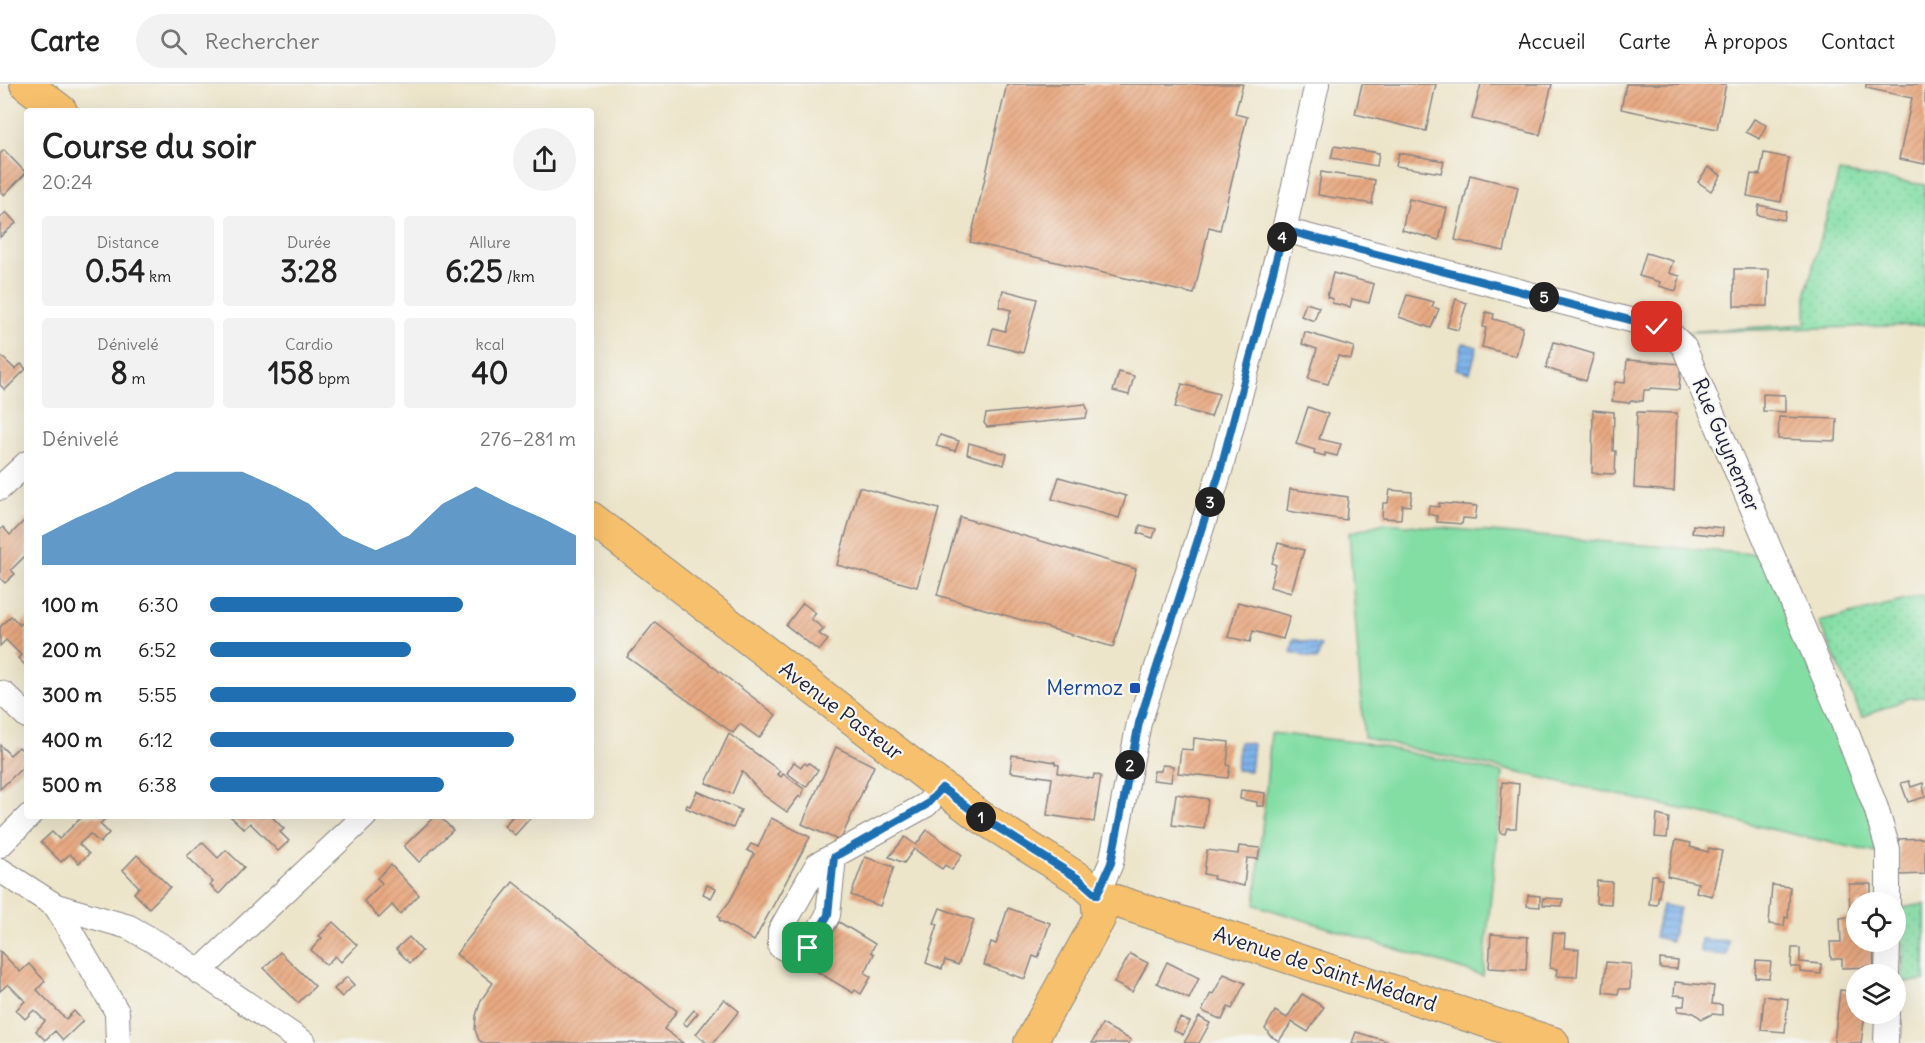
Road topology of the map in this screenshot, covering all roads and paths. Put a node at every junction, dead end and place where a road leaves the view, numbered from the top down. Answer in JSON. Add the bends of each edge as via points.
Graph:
{"nodes":[{"id":1,"x":26,"y":84,"type":"edge"},
{"id":2,"x":1317,"y":84,"type":"edge"},
{"id":3,"x":57,"y":108,"type":"edge"},
{"id":4,"x":1284,"y":230,"type":"junction"},
{"id":5,"x":24,"y":466,"type":"edge"},
{"id":6,"x":0,"y":488,"type":"edge"},
{"id":7,"x":594,"y":520,"type":"edge"},
{"id":8,"x":0,"y":693,"type":"edge"},
{"id":9,"x":24,"y":714,"type":"edge"},
{"id":10,"x":942,"y":788,"type":"junction"},
{"id":11,"x":26,"y":819,"type":"edge"},
{"id":12,"x":362,"y":819,"type":"edge"},
{"id":13,"x":0,"y":845,"type":"edge"},
{"id":14,"x":834,"y":857,"type":"dead end"},
{"id":15,"x":0,"y":870,"type":"edge"},
{"id":16,"x":1888,"y":892,"type":"edge"},
{"id":17,"x":1097,"y":895,"type":"junction"},
{"id":18,"x":56,"y":906,"type":"junction"},
{"id":19,"x":199,"y":972,"type":"junction"},
{"id":20,"x":1887,"y":1024,"type":"edge"},
{"id":21,"x":118,"y":1043,"type":"edge"},
{"id":22,"x":304,"y":1043,"type":"edge"},
{"id":23,"x":1030,"y":1043,"type":"edge"},
{"id":24,"x":1553,"y":1043,"type":"edge"},
{"id":25,"x":1886,"y":1043,"type":"edge"}],
"edges":[{"from":1,"to":3,"type":"main road"},
{"from":2,"to":4,"type":"street"},
{"from":4,"to":16,"type":"street","name":"Rue Guynemer","via":[[1657,327],[1684,347],[1876,808],[1888,849]]},
{"from":4,"to":17,"type":"street","via":[[1220,471],[1139,723],[1111,863]]},
{"from":5,"to":6,"type":"street"},
{"from":7,"to":10,"type":"main road","name":"Avenue Pasteur"},
{"from":8,"to":9,"type":"street"},
{"from":10,"to":14,"type":"street","via":[[926,805]]},
{"from":10,"to":17,"type":"main road","name":"Avenue Pasteur"},
{"from":11,"to":13,"type":"street"},
{"from":12,"to":19,"type":"street"},
{"from":15,"to":18,"type":"street"},
{"from":17,"to":23,"type":"main road","via":[[1099,920]]},
{"from":17,"to":24,"type":"main road","name":"Avenue de Saint-Médard"},
{"from":18,"to":19,"type":"street","via":[[129,927]]},
{"from":18,"to":21,"type":"street","via":[[117,1012]]},
{"from":19,"to":22,"type":"street"},
{"from":20,"to":25,"type":"street"}]}
